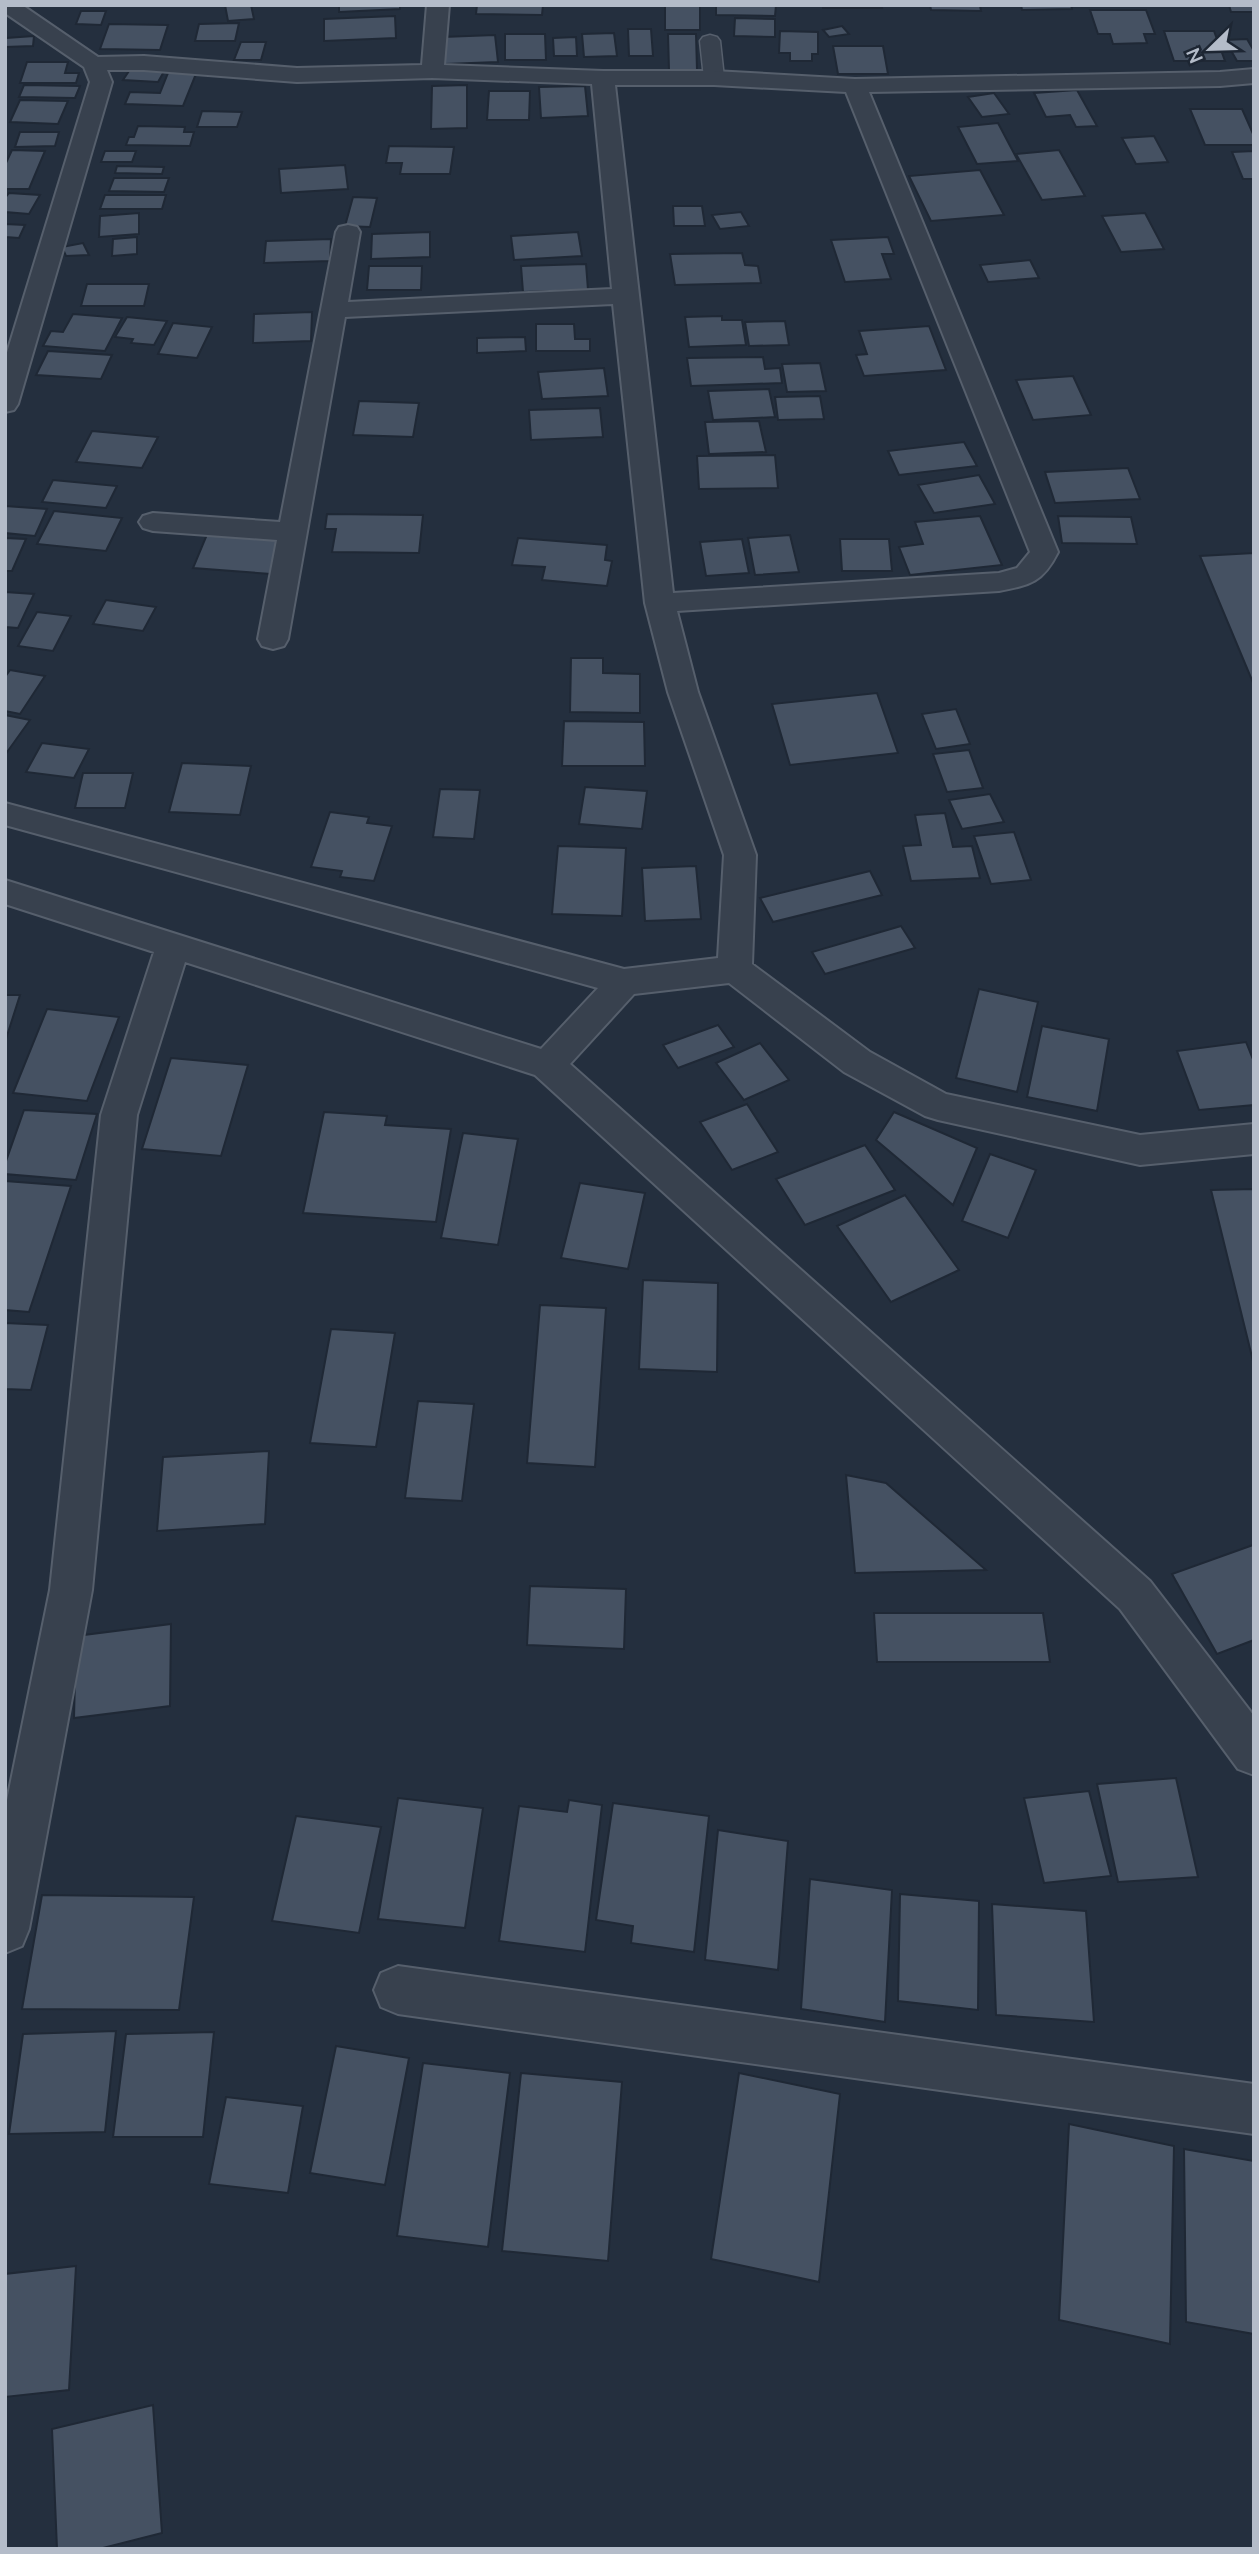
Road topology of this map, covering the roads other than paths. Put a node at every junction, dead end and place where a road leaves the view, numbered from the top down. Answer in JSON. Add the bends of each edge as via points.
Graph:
{"nodes":[{"id":1,"x":8,"y":5,"type":"edge"},
{"id":2,"x":438,"y":5,"type":"edge"},
{"id":3,"x":710,"y":41,"type":"dead end"},
{"id":4,"x":93,"y":64,"type":"junction"},
{"id":5,"x":432,"y":71,"type":"junction"},
{"id":6,"x":1254,"y":76,"type":"edge"},
{"id":7,"x":603,"y":78,"type":"junction"},
{"id":8,"x":713,"y":78,"type":"junction"},
{"id":9,"x":855,"y":86,"type":"junction"},
{"id":10,"x":348,"y":232,"type":"dead end"},
{"id":11,"x":625,"y":296,"type":"junction"},
{"id":12,"x":334,"y":310,"type":"junction"},
{"id":13,"x":5,"y":404,"type":"edge"},
{"id":14,"x":153,"y":522,"type":"dead end"},
{"id":15,"x":293,"y":532,"type":"junction"},
{"id":16,"x":660,"y":603,"type":"junction"},
{"id":17,"x":273,"y":639,"type":"dead end"},
{"id":18,"x":5,"y":814,"type":"edge"},
{"id":19,"x":5,"y":892,"type":"edge"},
{"id":20,"x":173,"y":946,"type":"junction"},
{"id":21,"x":734,"y":969,"type":"junction"},
{"id":22,"x":624,"y":982,"type":"junction"},
{"id":23,"x":548,"y":1065,"type":"junction"},
{"id":24,"x":1254,"y":1139,"type":"edge"},
{"id":25,"x":1254,"y":1753,"type":"edge"},
{"id":26,"x":5,"y":1929,"type":"edge"},
{"id":27,"x":398,"y":1990,"type":"dead end"},
{"id":28,"x":1254,"y":2109,"type":"edge"}],
"edges":[{"from":1,"to":4,"type":"street"},
{"from":2,"to":5,"type":"street"},
{"from":3,"to":8,"type":"lane"},
{"from":4,"to":5,"type":"street","via":[[144,63],[297,75]]},
{"from":4,"to":13,"type":"street","via":[[101,82]]},
{"from":5,"to":7,"type":"street"},
{"from":6,"to":9,"type":"street"},
{"from":7,"to":8,"type":"street"},
{"from":7,"to":11,"type":"street"},
{"from":8,"to":9,"type":"street"},
{"from":9,"to":16,"type":"street","via":[[1044,552],[1035,570],[999,582]]},
{"from":10,"to":12,"type":"street"},
{"from":11,"to":12,"type":"street"},
{"from":11,"to":16,"type":"street"},
{"from":12,"to":15,"type":"street"},
{"from":14,"to":15,"type":"street"},
{"from":15,"to":17,"type":"street"},
{"from":16,"to":21,"type":"street","via":[[683,692],[740,855]]},
{"from":18,"to":22,"type":"street"},
{"from":19,"to":20,"type":"street"},
{"from":20,"to":23,"type":"street"},
{"from":20,"to":26,"type":"street","via":[[119,1115],[71,1590]]},
{"from":21,"to":22,"type":"street"},
{"from":21,"to":24,"type":"street","via":[[857,1062],[938,1106],[1140,1150]]},
{"from":22,"to":23,"type":"street"},
{"from":23,"to":25,"type":"street","via":[[1135,1595]]},
{"from":27,"to":28,"type":"street"}]}
